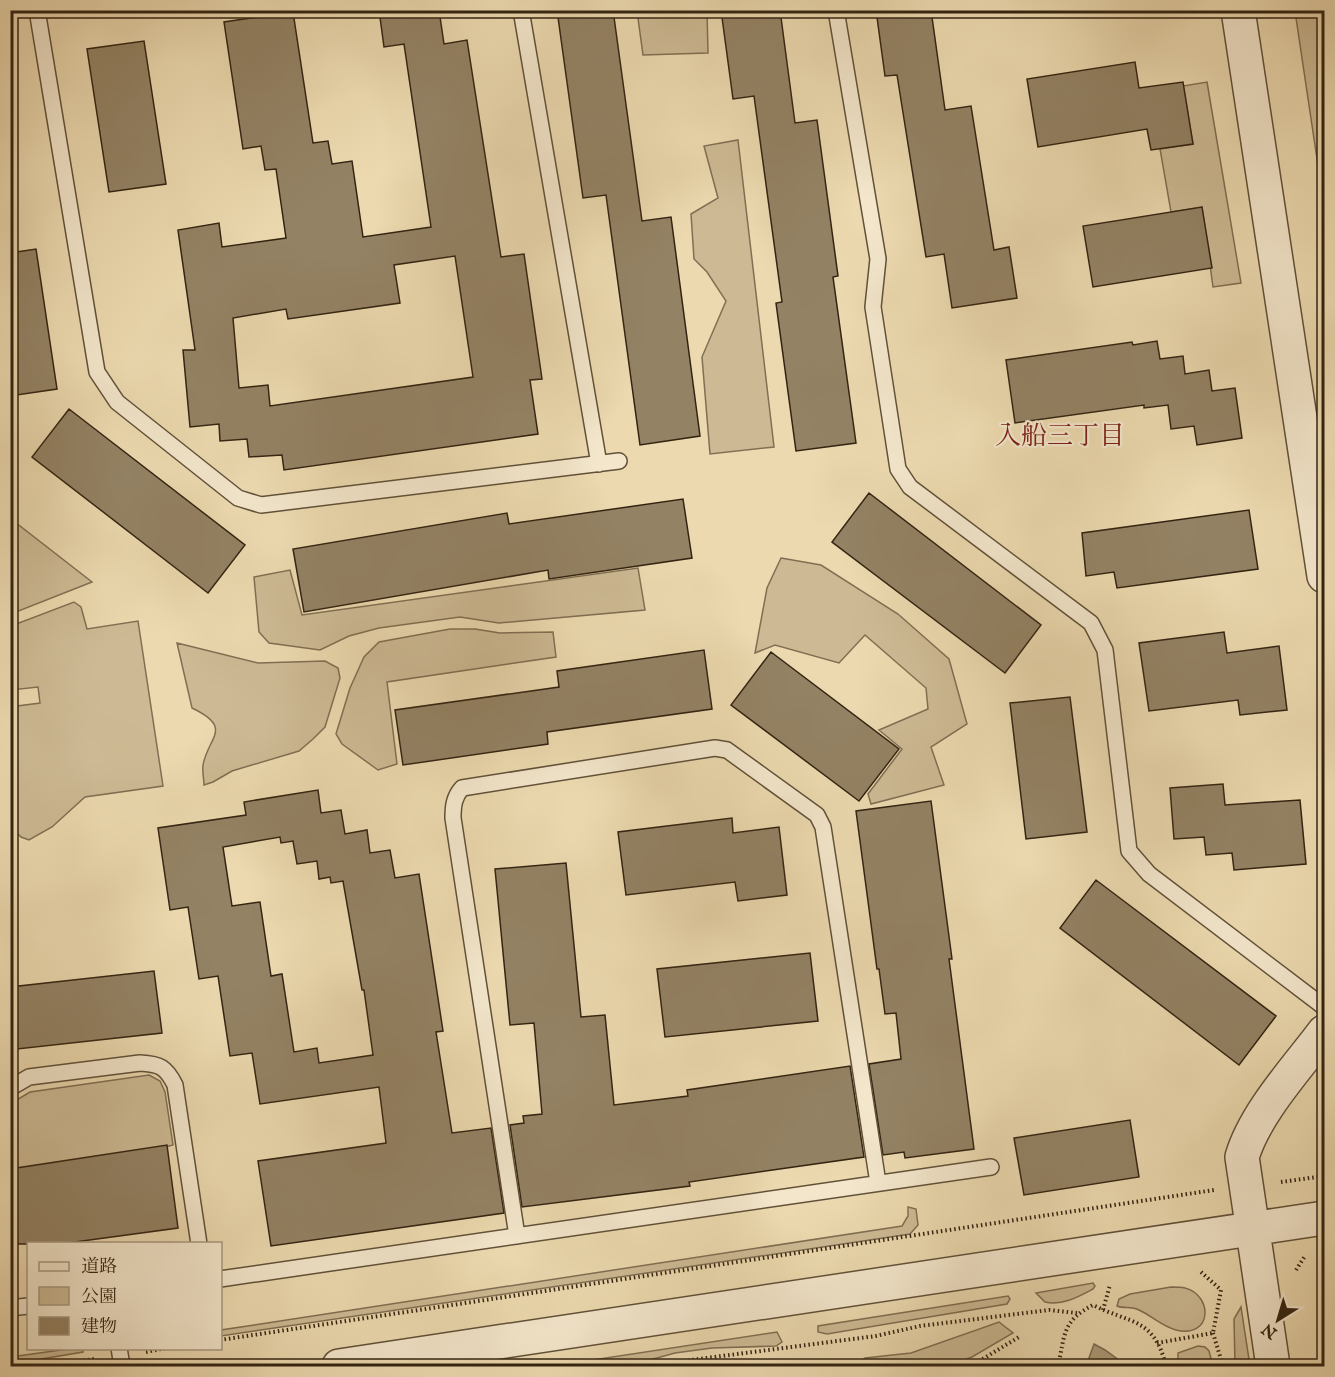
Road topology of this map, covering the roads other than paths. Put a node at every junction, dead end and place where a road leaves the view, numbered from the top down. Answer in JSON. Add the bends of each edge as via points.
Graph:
{"nodes":[{"id":1,"x":37,"y":10,"type":"edge"},
{"id":2,"x":521,"y":10,"type":"edge"},
{"id":3,"x":836,"y":10,"type":"edge"},
{"id":4,"x":1238,"y":10,"type":"edge"},
{"id":5,"x":619,"y":461,"type":"dead end"},
{"id":6,"x":599,"y":464,"type":"junction"},
{"id":7,"x":1324,"y":576,"type":"edge"},
{"id":8,"x":1324,"y":1006,"type":"edge"},
{"id":9,"x":1324,"y":1032,"type":"edge"},
{"id":10,"x":10,"y":1088,"type":"edge"},
{"id":11,"x":991,"y":1167,"type":"dead end"},
{"id":12,"x":878,"y":1183,"type":"junction"},
{"id":13,"x":1324,"y":1218,"type":"edge"},
{"id":14,"x":1252,"y":1229,"type":"junction"},
{"id":15,"x":517,"y":1236,"type":"junction"},
{"id":16,"x":199,"y":1242,"type":"edge"},
{"id":17,"x":222,"y":1280,"type":"edge"},
{"id":18,"x":27,"y":1306,"type":"edge"},
{"id":19,"x":10,"y":1308,"type":"edge"},
{"id":20,"x":119,"y":1350,"type":"edge"},
{"id":21,"x":513,"y":1354,"type":"edge"},
{"id":22,"x":122,"y":1366,"type":"edge"},
{"id":23,"x":339,"y":1366,"type":"edge"},
{"id":24,"x":1273,"y":1366,"type":"edge"}],
"edges":[{"from":1,"to":6,"type":"lane","via":[[97,372],[117,402],[238,498],[261,505]]},
{"from":2,"to":6,"type":"lane"},
{"from":3,"to":8,"type":"lane","via":[[878,259],[873,306],[898,469],[910,487],[1091,623],[1105,650],[1129,850],[1149,874]]},
{"from":4,"to":7,"type":"street"},
{"from":5,"to":6,"type":"lane"},
{"from":9,"to":14,"type":"street","via":[[1248,1138],[1242,1157]]},
{"from":10,"to":16,"type":"lane","via":[[29,1077],[140,1063],[157,1064],[169,1072],[175,1085]]},
{"from":11,"to":12,"type":"lane"},
{"from":12,"to":15,"type":"lane"},
{"from":12,"to":15,"type":"lane","via":[[823,827],[817,815],[727,750],[715,748],[462,788],[457,793],[453,818]]},
{"from":13,"to":14,"type":"street"},
{"from":14,"to":21,"type":"street"},
{"from":14,"to":24,"type":"street"},
{"from":15,"to":17,"type":"lane"},
{"from":18,"to":19,"type":"lane"},
{"from":20,"to":22,"type":"lane"},
{"from":21,"to":23,"type":"street"}]}
